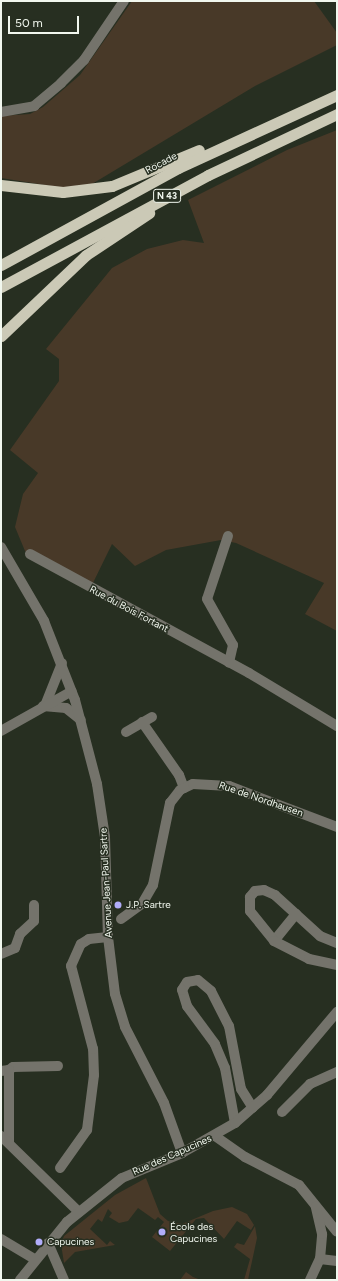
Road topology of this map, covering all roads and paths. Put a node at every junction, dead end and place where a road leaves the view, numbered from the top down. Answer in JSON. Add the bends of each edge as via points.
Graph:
{"nodes":[{"id":1,"x":124,"y":1,"type":"edge"},
{"id":2,"x":337,"y":95,"type":"edge"},
{"id":3,"x":1,"y":112,"type":"edge"},
{"id":4,"x":337,"y":114,"type":"edge"},
{"id":5,"x":269,"y":124,"type":"junction"},
{"id":6,"x":208,"y":174,"type":"junction"},
{"id":7,"x":1,"y":185,"type":"edge"},
{"id":8,"x":1,"y":265,"type":"edge"},
{"id":9,"x":1,"y":287,"type":"edge"},
{"id":10,"x":1,"y":336,"type":"edge"},
{"id":11,"x":228,"y":536,"type":"dead end"},
{"id":12,"x":1,"y":547,"type":"edge"},
{"id":13,"x":30,"y":554,"type":"dead end"},
{"id":14,"x":62,"y":663,"type":"junction"},
{"id":15,"x":229,"y":663,"type":"junction"},
{"id":16,"x":72,"y":691,"type":"junction"},
{"id":17,"x":43,"y":705,"type":"junction"},
{"id":18,"x":152,"y":717,"type":"dead end"},
{"id":19,"x":81,"y":720,"type":"junction"},
{"id":20,"x":142,"y":722,"type":"junction"},
{"id":21,"x":337,"y":726,"type":"edge"},
{"id":22,"x":1,"y":731,"type":"edge"},
{"id":23,"x":126,"y":732,"type":"dead end"},
{"id":24,"x":184,"y":788,"type":"junction"},
{"id":25,"x":337,"y":827,"type":"edge"},
{"id":26,"x":34,"y":905,"type":"dead end"},
{"id":27,"x":296,"y":914,"type":"junction"},
{"id":28,"x":121,"y":919,"type":"dead end"},
{"id":29,"x":108,"y":937,"type":"junction"},
{"id":30,"x":274,"y":941,"type":"junction"},
{"id":31,"x":337,"y":943,"type":"edge"},
{"id":32,"x":1,"y":954,"type":"edge"},
{"id":33,"x":337,"y":965,"type":"edge"},
{"id":34,"x":337,"y":1012,"type":"edge"},
{"id":35,"x":58,"y":1066,"type":"dead end"},
{"id":36,"x":5,"y":1071,"type":"edge"},
{"id":37,"x":337,"y":1072,"type":"edge"},
{"id":38,"x":253,"y":1108,"type":"junction"},
{"id":39,"x":282,"y":1112,"type":"dead end"},
{"id":40,"x":235,"y":1123,"type":"junction"},
{"id":41,"x":215,"y":1136,"type":"junction"},
{"id":42,"x":5,"y":1139,"type":"edge"},
{"id":43,"x":182,"y":1153,"type":"junction"},
{"id":44,"x":60,"y":1168,"type":"dead end"},
{"id":45,"x":315,"y":1203,"type":"junction"},
{"id":46,"x":79,"y":1212,"type":"junction"},
{"id":47,"x":337,"y":1232,"type":"edge"},
{"id":48,"x":1,"y":1239,"type":"edge"},
{"id":49,"x":48,"y":1243,"type":"junction"},
{"id":50,"x":34,"y":1259,"type":"junction"},
{"id":51,"x":320,"y":1259,"type":"junction"},
{"id":52,"x":337,"y":1261,"type":"edge"},
{"id":53,"x":20,"y":1280,"type":"edge"},
{"id":54,"x":64,"y":1280,"type":"edge"},
{"id":55,"x":310,"y":1280,"type":"edge"}],
"edges":[{"from":1,"to":3,"type":"street","via":[[84,60],[62,83],[34,106]]},
{"from":2,"to":5,"type":"highway","name":"Rocade","number":"N 43"},
{"from":4,"to":6,"type":"highway","number":"N 43"},
{"from":5,"to":7,"type":"highway","via":[[112,186],[63,192]]},
{"from":5,"to":8,"type":"highway","name":"Rocade","number":"N 43","via":[[171,171]]},
{"from":6,"to":9,"type":"highway","number":"N 43"},
{"from":6,"to":10,"type":"highway","via":[[86,255]]},
{"from":11,"to":15,"type":"street","via":[[206,599],[233,645]]},
{"from":12,"to":14,"type":"street","name":"Avenue Jean-Paul Sartre","via":[[40,614]]},
{"from":13,"to":15,"type":"street","name":"Rue du Bois Fortant"},
{"from":14,"to":16,"type":"street","name":"Avenue Jean-Paul Sartre"},
{"from":14,"to":17,"type":"street"},
{"from":15,"to":21,"type":"street","name":"Rue du Bois Fortant"},
{"from":16,"to":17,"type":"street"},
{"from":16,"to":19,"type":"street","name":"Avenue Jean-Paul Sartre"},
{"from":17,"to":19,"type":"street","via":[[66,708]]},
{"from":17,"to":22,"type":"street"},
{"from":18,"to":20,"type":"street"},
{"from":19,"to":29,"type":"street","name":"Avenue Jean-Paul Sartre","via":[[97,784],[105,837]]},
{"from":20,"to":23,"type":"street"},
{"from":20,"to":24,"type":"street","via":[[179,775]]},
{"from":24,"to":25,"type":"street","name":"Rue de Nordhausen","via":[[210,782],[228,786]]},
{"from":24,"to":28,"type":"street","via":[[170,803],[164,818],[153,885],[142,904]]},
{"from":26,"to":32,"type":"street","via":[[34,921],[20,934],[15,948]]},
{"from":27,"to":30,"type":"street"},
{"from":27,"to":30,"type":"street","via":[[275,895],[264,890],[255,891],[250,897],[250,911]]},
{"from":27,"to":31,"type":"street","via":[[320,936]]},
{"from":29,"to":43,"type":"street","name":"Avenue Jean-Paul Sartre","via":[[115,994],[125,1027],[164,1104]]},
{"from":29,"to":44,"type":"street","via":[[89,939],[81,944],[71,966],[93,1049],[94,1076],[86,1130]]},
{"from":30,"to":33,"type":"street","via":[[309,959]]},
{"from":34,"to":38,"type":"street","name":"Rue des Capucines"},
{"from":35,"to":36,"type":"street","via":[[13,1067]]},
{"from":36,"to":42,"type":"street"},
{"from":37,"to":39,"type":"street","via":[[310,1084]]},
{"from":38,"to":40,"type":"street","name":"Rue des Capucines"},
{"from":38,"to":40,"type":"street","via":[[241,1089],[229,1026],[211,990],[198,980],[187,982],[182,990],[187,1006],[215,1044],[225,1068]]},
{"from":40,"to":41,"type":"street","name":"Rue des Capucines"},
{"from":41,"to":43,"type":"street","name":"Rue des Capucines"},
{"from":41,"to":45,"type":"street","via":[[245,1157],[299,1185]]},
{"from":42,"to":46,"type":"street"},
{"from":43,"to":46,"type":"street","name":"Rue des Capucines","via":[[122,1178]]},
{"from":45,"to":47,"type":"street"},
{"from":45,"to":51,"type":"street","via":[[322,1234]]},
{"from":46,"to":49,"type":"street","name":"Rue des Capucines"},
{"from":48,"to":50,"type":"street"},
{"from":49,"to":50,"type":"street","name":"Rue des Capucines"},
{"from":49,"to":54,"type":"street"},
{"from":50,"to":53,"type":"street","name":"Rue des Capucines"},
{"from":51,"to":52,"type":"street"},
{"from":51,"to":55,"type":"street"}]}
